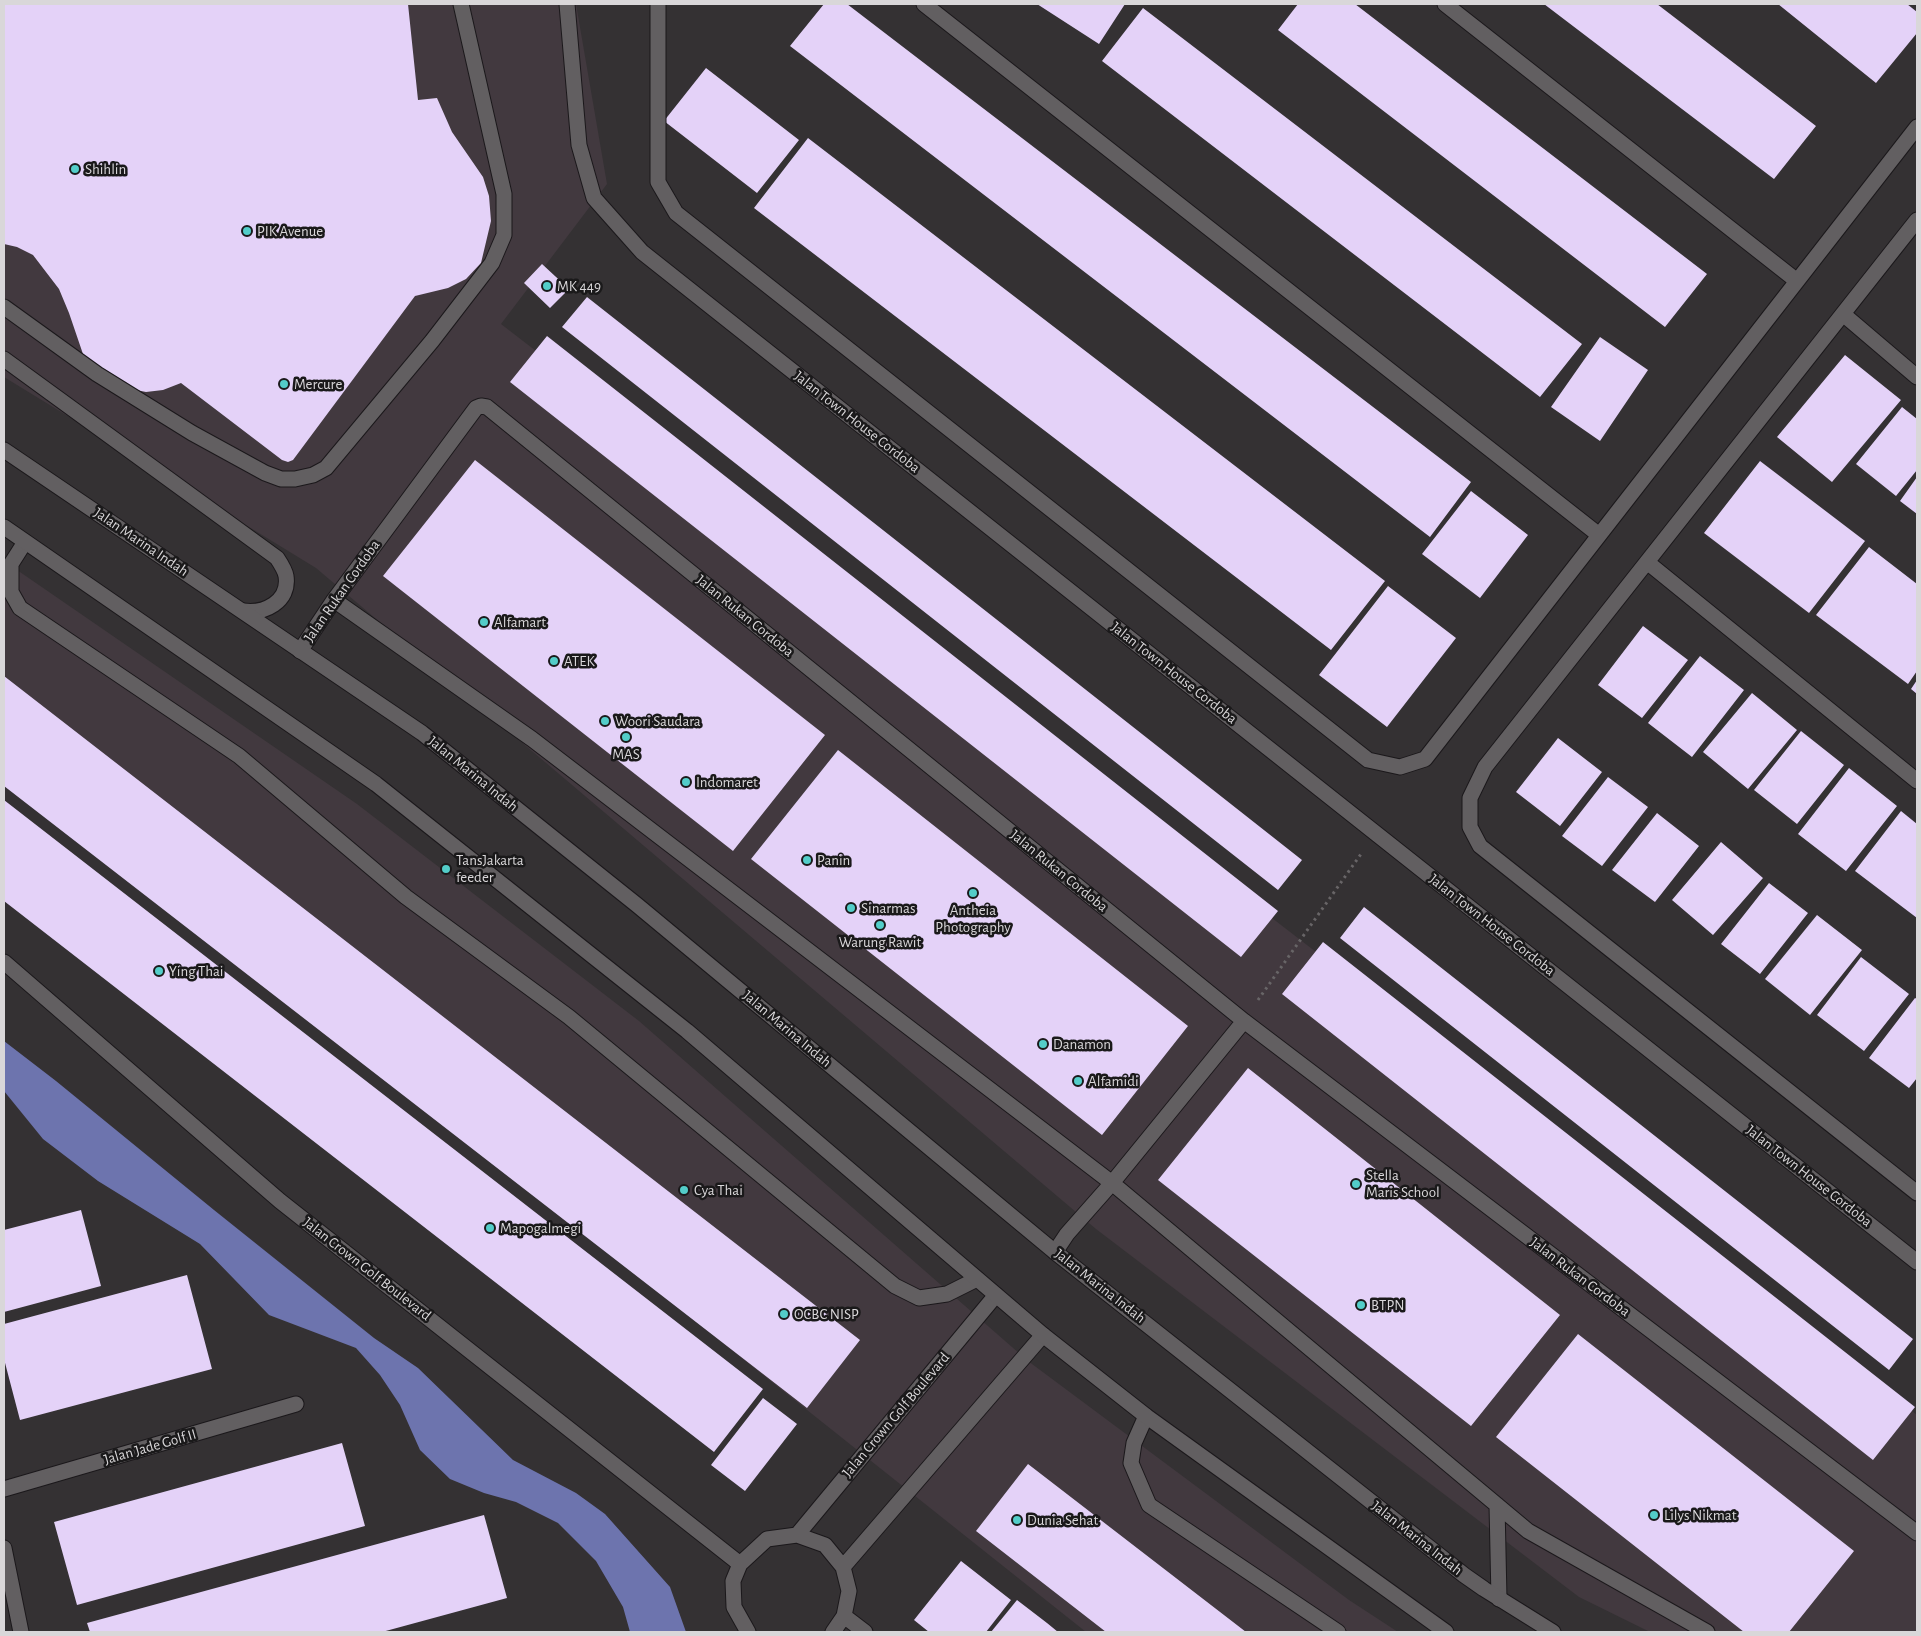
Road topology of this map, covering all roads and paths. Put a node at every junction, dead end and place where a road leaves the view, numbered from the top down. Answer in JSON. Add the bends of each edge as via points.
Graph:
{"nodes":[{"id":1,"x":461,"y":4,"type":"edge"},
{"id":2,"x":567,"y":4,"type":"edge"},
{"id":3,"x":658,"y":4,"type":"edge"},
{"id":4,"x":924,"y":4,"type":"edge"},
{"id":5,"x":1444,"y":4,"type":"edge"},
{"id":6,"x":1917,"y":126,"type":"edge"},
{"id":7,"x":1917,"y":220,"type":"edge"},
{"id":8,"x":1797,"y":281,"type":"junction"},
{"id":9,"x":4,"y":307,"type":"edge"},
{"id":10,"x":1843,"y":314,"type":"junction"},
{"id":11,"x":4,"y":359,"type":"edge"},
{"id":12,"x":1917,"y":377,"type":"edge"},
{"id":13,"x":4,"y":450,"type":"edge"},
{"id":14,"x":4,"y":527,"type":"edge"},
{"id":15,"x":1599,"y":535,"type":"junction"},
{"id":16,"x":25,"y":542,"type":"junction"},
{"id":17,"x":1647,"y":562,"type":"junction"},
{"id":18,"x":334,"y":600,"type":"junction"},
{"id":19,"x":242,"y":611,"type":"junction"},
{"id":20,"x":300,"y":651,"type":"junction"},
{"id":21,"x":1917,"y":781,"type":"edge"},
{"id":22,"x":1375,"y":832,"type":"junction"},
{"id":23,"x":4,"y":962,"type":"edge"},
{"id":24,"x":1244,"y":1021,"type":"junction"},
{"id":25,"x":1112,"y":1183,"type":"junction"},
{"id":26,"x":1917,"y":1193,"type":"edge"},
{"id":27,"x":1055,"y":1252,"type":"junction"},
{"id":28,"x":1917,"y":1262,"type":"edge"},
{"id":29,"x":977,"y":1279,"type":"junction"},
{"id":30,"x":996,"y":1295,"type":"junction"},
{"id":31,"x":1043,"y":1335,"type":"junction"},
{"id":32,"x":296,"y":1404,"type":"dead end"},
{"id":33,"x":1146,"y":1416,"type":"junction"},
{"id":34,"x":4,"y":1489,"type":"edge"},
{"id":35,"x":1498,"y":1505,"type":"junction"},
{"id":36,"x":1917,"y":1533,"type":"edge"},
{"id":37,"x":797,"y":1535,"type":"junction"},
{"id":38,"x":4,"y":1548,"type":"edge"},
{"id":39,"x":740,"y":1564,"type":"junction"},
{"id":40,"x":843,"y":1567,"type":"junction"},
{"id":41,"x":1499,"y":1599,"type":"junction"},
{"id":42,"x":844,"y":1616,"type":"junction"},
{"id":43,"x":21,"y":1632,"type":"edge"},
{"id":44,"x":746,"y":1632,"type":"edge"},
{"id":45,"x":833,"y":1632,"type":"edge"},
{"id":46,"x":865,"y":1632,"type":"edge"},
{"id":47,"x":1338,"y":1632,"type":"edge"},
{"id":48,"x":1446,"y":1632,"type":"edge"},
{"id":49,"x":1553,"y":1632,"type":"edge"},
{"id":50,"x":1707,"y":1632,"type":"edge"}],
"edges":[{"from":1,"to":9,"type":"street","via":[[504,194],[504,235],[492,263],[326,468],[295,479],[281,479],[264,473],[97,374]]},
{"from":2,"to":22,"type":"street","name":"Jalan Town House Cordoba","via":[[579,145],[594,198],[642,252]]},
{"from":3,"to":15,"type":"street","via":[[658,182],[676,214],[1368,760],[1400,767],[1424,759]]},
{"from":4,"to":15,"type":"street"},
{"from":5,"to":8,"type":"street"},
{"from":6,"to":8,"type":"street"},
{"from":7,"to":10,"type":"street"},
{"from":8,"to":15,"type":"street"},
{"from":10,"to":12,"type":"street"},
{"from":10,"to":17,"type":"street"},
{"from":11,"to":19,"type":"street","via":[[277,558],[286,577],[282,597],[264,611]]},
{"from":13,"to":19,"type":"street","name":"Jalan Marina Indah"},
{"from":14,"to":16,"type":"street"},
{"from":16,"to":29,"type":"street","via":[[376,784],[687,1031]]},
{"from":16,"to":29,"type":"street","via":[[10,564],[11,592],[20,608],[239,756],[406,897],[569,1017],[895,1286],[919,1298],[947,1294]]},
{"from":17,"to":21,"type":"street"},
{"from":17,"to":26,"type":"street","via":[[1485,767],[1470,798],[1470,827],[1480,846]]},
{"from":18,"to":20,"type":"street","name":"Jalan Rukan Cordoba"},
{"from":18,"to":24,"type":"street","name":"Jalan Rukan Cordoba","via":[[476,408],[487,406]]},
{"from":18,"to":25,"type":"street","via":[[532,740]]},
{"from":19,"to":20,"type":"street","name":"Jalan Marina Indah"},
{"from":20,"to":27,"type":"street","name":"Jalan Marina Indah","via":[[422,733],[637,905]]},
{"from":22,"to":24,"type":"path"},
{"from":22,"to":28,"type":"street","name":"Jalan Town House Cordoba"},
{"from":23,"to":39,"type":"street","name":"Jalan Crown Golf Boulevard","via":[[280,1201]]},
{"from":24,"to":25,"type":"street"},
{"from":24,"to":36,"type":"street","name":"Jalan Rukan Cordoba"},
{"from":25,"to":27,"type":"street"},
{"from":25,"to":35,"type":"street"},
{"from":27,"to":41,"type":"street","name":"Jalan Marina Indah","via":[[1464,1575]]},
{"from":29,"to":30,"type":"street"},
{"from":30,"to":31,"type":"street"},
{"from":30,"to":37,"type":"street","name":"Jalan Crown Golf Boulevard"},
{"from":31,"to":33,"type":"street"},
{"from":31,"to":40,"type":"street"},
{"from":32,"to":34,"type":"street","name":"Jalan Jade Golf II"},
{"from":33,"to":47,"type":"street","via":[[1134,1443],[1131,1463],[1149,1505]]},
{"from":33,"to":48,"type":"street"},
{"from":35,"to":41,"type":"street"},
{"from":35,"to":50,"type":"street","via":[[1528,1531]]},
{"from":37,"to":39,"type":"street","via":[[767,1539]]},
{"from":37,"to":40,"type":"street","via":[[825,1545]]},
{"from":38,"to":43,"type":"street"},
{"from":39,"to":44,"type":"street","via":[[733,1581],[734,1607]]},
{"from":40,"to":42,"type":"street","via":[[850,1592]]},
{"from":41,"to":49,"type":"street","name":"Jalan Marina Indah"},
{"from":42,"to":45,"type":"street"},
{"from":42,"to":46,"type":"street"}]}
